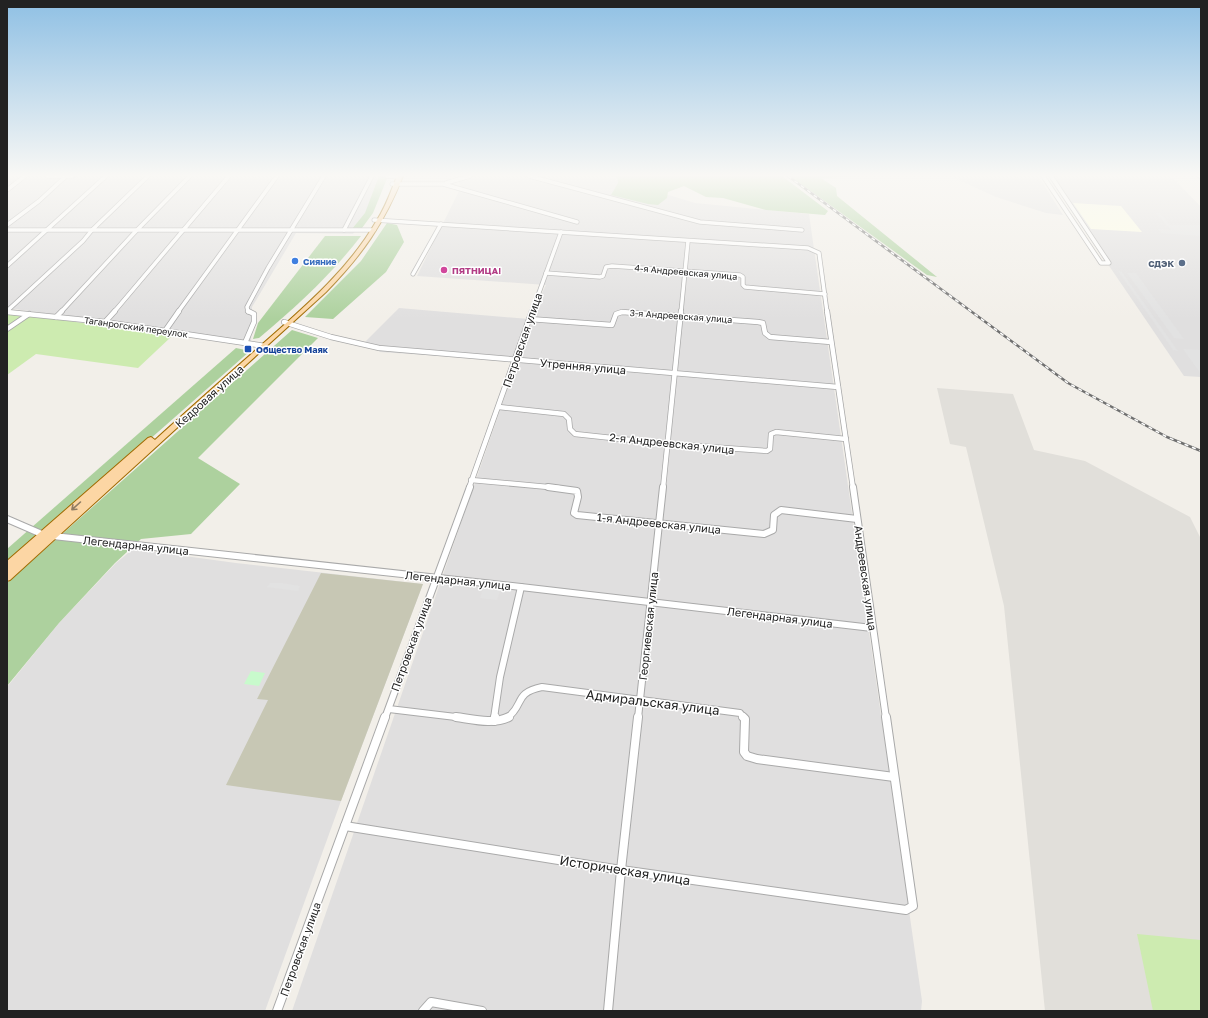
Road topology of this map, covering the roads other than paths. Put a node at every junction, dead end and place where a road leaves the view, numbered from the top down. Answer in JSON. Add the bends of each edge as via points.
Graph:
{"nodes":[{"id":1,"x":53,"y":224,"type":"edge"},
{"id":2,"x":99,"y":224,"type":"edge"},
{"id":3,"x":143,"y":224,"type":"edge"},
{"id":4,"x":189,"y":224,"type":"edge"},
{"id":5,"x":243,"y":224,"type":"edge"},
{"id":6,"x":295,"y":224,"type":"edge"},
{"id":7,"x":347,"y":224,"type":"edge"},
{"id":8,"x":375,"y":224,"type":"edge"},
{"id":9,"x":433,"y":224,"type":"edge"},
{"id":10,"x":441,"y":224,"type":"junction"},
{"id":11,"x":719,"y":224,"type":"edge"},
{"id":12,"x":1075,"y":224,"type":"edge"},
{"id":13,"x":1083,"y":224,"type":"edge"},
{"id":14,"x":7,"y":230,"type":"edge"},
{"id":15,"x":46,"y":230,"type":"junction"},
{"id":16,"x":92,"y":230,"type":"junction"},
{"id":17,"x":184,"y":230,"type":"junction"},
{"id":18,"x":238,"y":230,"type":"junction"},
{"id":19,"x":291,"y":230,"type":"junction"},
{"id":20,"x":344,"y":230,"type":"junction"},
{"id":21,"x":371,"y":230,"type":"junction"},
{"id":22,"x":802,"y":230,"type":"dead end"},
{"id":23,"x":136,"y":231,"type":"junction"},
{"id":24,"x":561,"y":232,"type":"junction"},
{"id":25,"x":688,"y":241,"type":"junction"},
{"id":26,"x":7,"y":266,"type":"edge"},
{"id":27,"x":684,"y":271,"type":"junction"},
{"id":28,"x":546,"y":273,"type":"junction"},
{"id":29,"x":413,"y":274,"type":"dead end"},
{"id":30,"x":825,"y":294,"type":"junction"},
{"id":31,"x":7,"y":312,"type":"edge"},
{"id":32,"x":29,"y":314,"type":"junction"},
{"id":33,"x":680,"y":316,"type":"junction"},
{"id":34,"x":56,"y":317,"type":"junction"},
{"id":35,"x":529,"y":319,"type":"junction"},
{"id":36,"x":105,"y":322,"type":"junction"},
{"id":37,"x":287,"y":323,"type":"junction"},
{"id":38,"x":7,"y":329,"type":"edge"},
{"id":39,"x":165,"y":331,"type":"junction"},
{"id":40,"x":831,"y":342,"type":"junction"},
{"id":41,"x":246,"y":344,"type":"junction"},
{"id":42,"x":261,"y":345,"type":"junction"},
{"id":43,"x":514,"y":360,"type":"junction"},
{"id":44,"x":674,"y":373,"type":"junction"},
{"id":45,"x":838,"y":387,"type":"junction"},
{"id":46,"x":499,"y":407,"type":"junction"},
{"id":47,"x":846,"y":440,"type":"junction"},
{"id":48,"x":668,"y":444,"type":"junction"},
{"id":49,"x":471,"y":480,"type":"junction"},
{"id":50,"x":857,"y":518,"type":"junction"},
{"id":51,"x":7,"y":519,"type":"edge"},
{"id":52,"x":659,"y":522,"type":"junction"},
{"id":53,"x":49,"y":535,"type":"junction"},
{"id":54,"x":7,"y":567,"type":"edge"},
{"id":55,"x":7,"y":577,"type":"edge"},
{"id":56,"x":435,"y":577,"type":"junction"},
{"id":57,"x":521,"y":587,"type":"junction"},
{"id":58,"x":651,"y":601,"type":"junction"},
{"id":59,"x":872,"y":628,"type":"junction"},
{"id":60,"x":639,"y":701,"type":"junction"},
{"id":61,"x":389,"y":709,"type":"junction"},
{"id":62,"x":494,"y":721,"type":"junction"},
{"id":63,"x":894,"y":777,"type":"junction"},
{"id":64,"x":345,"y":826,"type":"junction"},
{"id":65,"x":621,"y":870,"type":"junction"},
{"id":66,"x":906,"y":910,"type":"joint"},
{"id":67,"x":277,"y":1011,"type":"edge"},
{"id":68,"x":423,"y":1011,"type":"edge"},
{"id":69,"x":482,"y":1011,"type":"edge"},
{"id":70,"x":608,"y":1011,"type":"edge"}],
"edges":[{"from":1,"to":15,"type":"street"},
{"from":2,"to":16,"type":"street"},
{"from":3,"to":23,"type":"street"},
{"from":4,"to":17,"type":"street"},
{"from":5,"to":18,"type":"street"},
{"from":6,"to":19,"type":"street"},
{"from":7,"to":20,"type":"street"},
{"from":8,"to":21,"type":"main road","name":"Кедровая улица"},
{"from":9,"to":10,"type":"street"},
{"from":10,"to":24,"type":"street"},
{"from":10,"to":29,"type":"street"},
{"from":11,"to":22,"type":"street"},
{"from":12,"to":13,"type":"street","via":[[1102,263],[1109,263]]},
{"from":14,"to":15,"type":"street"},
{"from":15,"to":16,"type":"street"},
{"from":15,"to":26,"type":"street"},
{"from":16,"to":23,"type":"street"},
{"from":16,"to":31,"type":"street"},
{"from":17,"to":18,"type":"street"},
{"from":17,"to":23,"type":"street"},
{"from":17,"to":36,"type":"street"},
{"from":18,"to":19,"type":"street"},
{"from":18,"to":39,"type":"street"},
{"from":19,"to":20,"type":"street"},
{"from":19,"to":41,"type":"street","via":[[247,307],[248,312],[254,314],[254,322]]},
{"from":20,"to":21,"type":"street"},
{"from":21,"to":37,"type":"main road","name":"Кедровая улица","via":[[356,257],[334,281]]},
{"from":23,"to":34,"type":"street"},
{"from":24,"to":25,"type":"street"},
{"from":24,"to":28,"type":"street","name":"Петровская улица"},
{"from":25,"to":27,"type":"street","name":"Георгиевская улица"},
{"from":25,"to":30,"type":"street","name":"Андреевская улица","via":[[815,250],[820,256]]},
{"from":27,"to":28,"type":"street","name":"4-я Андреевская улица","via":[[612,266],[606,267],[603,276],[600,277]]},
{"from":27,"to":30,"type":"street","name":"4-я Андреевская улица","via":[[740,275],[745,287]]},
{"from":27,"to":33,"type":"street","name":"Георгиевская улица"},
{"from":28,"to":35,"type":"street","name":"Петровская улица"},
{"from":30,"to":40,"type":"street","name":"Андреевская улица"},
{"from":31,"to":32,"type":"street","name":"Таганрогский переулок"},
{"from":32,"to":34,"type":"street","name":"Таганрогский переулок"},
{"from":32,"to":38,"type":"street"},
{"from":33,"to":35,"type":"street","name":"3-я Андреевская улица","via":[[618,312],[612,325]]},
{"from":33,"to":40,"type":"street","name":"3-я Андреевская улица","via":[[758,322],[763,323],[765,333],[770,337]]},
{"from":33,"to":44,"type":"street","name":"Георгиевская улица"},
{"from":34,"to":36,"type":"street","name":"Таганрогский переулок"},
{"from":35,"to":43,"type":"street","name":"Петровская улица"},
{"from":36,"to":39,"type":"street","name":"Таганрогский переулок"},
{"from":37,"to":42,"type":"main road","name":"Кедровая улица"},
{"from":37,"to":43,"type":"street","name":"Утренняя улица","via":[[351,344]]},
{"from":39,"to":41,"type":"street","name":"Таганрогский переулок"},
{"from":40,"to":45,"type":"street","name":"Андреевская улица"},
{"from":41,"to":42,"type":"street","name":"Таганрогский переулок"},
{"from":42,"to":53,"type":"main road","name":"Кедровая улица"},
{"from":43,"to":44,"type":"street","name":"Утренняя улица"},
{"from":43,"to":46,"type":"street","name":"Петровская улица"},
{"from":44,"to":45,"type":"street","name":"Утренняя улица"},
{"from":44,"to":48,"type":"street","name":"Георгиевская улица"},
{"from":45,"to":47,"type":"street","name":"Андреевская улица"},
{"from":46,"to":48,"type":"street","name":"2-я Андреевская улица","via":[[564,414],[570,420],[570,431],[575,434]]},
{"from":46,"to":49,"type":"street","name":"Петровская улица"},
{"from":47,"to":48,"type":"street","name":"2-я Андреевская улица","via":[[776,432],[771,434],[770,449],[767,452]]},
{"from":47,"to":50,"type":"street","name":"Андреевская улица"},
{"from":48,"to":52,"type":"street","name":"Георгиевская улица"},
{"from":49,"to":52,"type":"street","name":"1-я Андреевская улица","via":[[571,489],[577,491],[574,513],[577,515]]},
{"from":49,"to":56,"type":"street","name":"Петровская улица"},
{"from":50,"to":52,"type":"street","name":"1-я Андреевская улица","via":[[781,510],[774,515],[773,530],[764,534]]},
{"from":50,"to":59,"type":"street","name":"Андреевская улица"},
{"from":51,"to":53,"type":"street","name":"Легендарная улица"},
{"from":52,"to":58,"type":"street","name":"Георгиевская улица"},
{"from":53,"to":54,"type":"main road","name":"Кедровая улица"},
{"from":53,"to":55,"type":"main road","name":"Кедровая улица"},
{"from":53,"to":56,"type":"street","name":"Легендарная улица"},
{"from":56,"to":57,"type":"street","name":"Легендарная улица"},
{"from":56,"to":61,"type":"street","name":"Петровская улица"},
{"from":57,"to":58,"type":"street","name":"Легендарная улица"},
{"from":57,"to":62,"type":"street","via":[[500,677]]},
{"from":58,"to":59,"type":"street","name":"Легендарная улица"},
{"from":58,"to":60,"type":"street","name":"Георгиевская улица"},
{"from":59,"to":63,"type":"street","name":"Андреевская улица"},
{"from":60,"to":62,"type":"street","name":"Адмиральская улица","via":[[542,687],[530,689],[525,693],[512,715],[504,721]]},
{"from":60,"to":63,"type":"street","name":"Адмиральская улица","via":[[740,714],[745,720],[746,756]]},
{"from":60,"to":65,"type":"street","name":"Георгиевская улица"},
{"from":61,"to":62,"type":"street","name":"Адмиральская улица"},
{"from":61,"to":64,"type":"street","name":"Петровская улица"},
{"from":63,"to":66,"type":"street","name":"Андреевская улица","via":[[913,906]]},
{"from":64,"to":65,"type":"street","name":"Историческая улица"},
{"from":64,"to":67,"type":"street","name":"Петровская улица"},
{"from":65,"to":66,"type":"street","name":"Историческая улица"},
{"from":65,"to":70,"type":"street","name":"Георгиевская улица"},
{"from":68,"to":69,"type":"street","via":[[431,1002]]}]}
